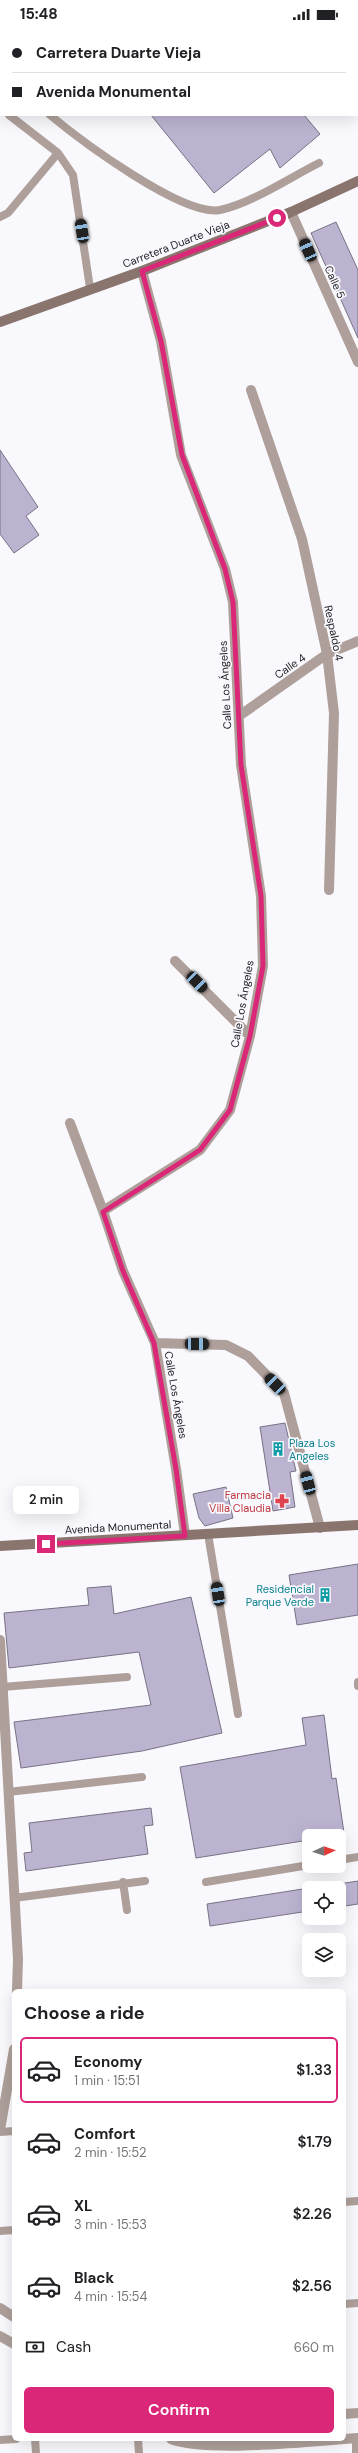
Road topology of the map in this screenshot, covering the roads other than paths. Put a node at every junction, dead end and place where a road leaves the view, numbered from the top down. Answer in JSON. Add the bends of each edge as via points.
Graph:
{"nodes":[{"id":1,"x":10,"y":116,"type":"edge"},
{"id":2,"x":51,"y":116,"type":"edge"},
{"id":3,"x":58,"y":153,"type":"junction"},
{"id":4,"x":319,"y":163,"type":"dead end"},
{"id":5,"x":358,"y":181,"type":"edge"},
{"id":6,"x":291,"y":212,"type":"junction"},
{"id":7,"x":0,"y":218,"type":"edge"},
{"id":8,"x":142,"y":271,"type":"junction"},
{"id":9,"x":90,"y":288,"type":"junction"},
{"id":10,"x":0,"y":322,"type":"edge"},
{"id":11,"x":358,"y":362,"type":"edge"},
{"id":12,"x":251,"y":390,"type":"dead end"},
{"id":13,"x":358,"y":641,"type":"edge"},
{"id":14,"x":328,"y":654,"type":"junction"},
{"id":15,"x":239,"y":716,"type":"junction"},
{"id":16,"x":329,"y":890,"type":"dead end"},
{"id":17,"x":175,"y":961,"type":"dead end"},
{"id":18,"x":250,"y":1036,"type":"junction"},
{"id":19,"x":70,"y":1123,"type":"dead end"},
{"id":20,"x":103,"y":1212,"type":"junction"},
{"id":21,"x":154,"y":1343,"type":"junction"},
{"id":22,"x":358,"y":1525,"type":"edge"},
{"id":23,"x":320,"y":1528,"type":"junction"},
{"id":24,"x":208,"y":1534,"type":"junction"},
{"id":25,"x":185,"y":1536,"type":"junction"},
{"id":26,"x":0,"y":1546,"type":"edge"},
{"id":27,"x":0,"y":1640,"type":"edge"},
{"id":28,"x":127,"y":1677,"type":"dead end"},
{"id":29,"x":358,"y":1682,"type":"edge"},
{"id":30,"x":358,"y":1686,"type":"edge"},
{"id":31,"x":2,"y":1687,"type":"junction"},
{"id":32,"x":238,"y":1714,"type":"dead end"},
{"id":33,"x":142,"y":1777,"type":"dead end"},
{"id":34,"x":8,"y":1792,"type":"junction"},
{"id":35,"x":358,"y":1857,"type":"edge"},
{"id":36,"x":346,"y":1859,"type":"edge"},
{"id":37,"x":302,"y":1866,"type":"edge"},
{"id":38,"x":145,"y":1881,"type":"dead end"},
{"id":39,"x":123,"y":1882,"type":"junction"},
{"id":40,"x":206,"y":1882,"type":"dead end"},
{"id":41,"x":14,"y":1898,"type":"junction"},
{"id":42,"x":127,"y":1910,"type":"dead end"},
{"id":43,"x":17,"y":1989,"type":"edge"},
{"id":44,"x":12,"y":2061,"type":"edge"},
{"id":45,"x":0,"y":2131,"type":"edge"},
{"id":46,"x":12,"y":2131,"type":"edge"},
{"id":47,"x":358,"y":2201,"type":"edge"},
{"id":48,"x":346,"y":2202,"type":"edge"},
{"id":49,"x":12,"y":2230,"type":"edge"},
{"id":50,"x":0,"y":2232,"type":"edge"},
{"id":51,"x":358,"y":2303,"type":"edge"},
{"id":52,"x":346,"y":2304,"type":"edge"},
{"id":53,"x":0,"y":2308,"type":"edge"},
{"id":54,"x":12,"y":2316,"type":"edge"},
{"id":55,"x":0,"y":2336,"type":"edge"},
{"id":56,"x":12,"y":2343,"type":"edge"},
{"id":57,"x":358,"y":2413,"type":"edge"},
{"id":58,"x":346,"y":2414,"type":"edge"},
{"id":59,"x":357,"y":2438,"type":"edge"},
{"id":60,"x":12,"y":2439,"type":"edge"},
{"id":61,"x":346,"y":2439,"type":"edge"},
{"id":62,"x":0,"y":2440,"type":"edge"},
{"id":63,"x":35,"y":2441,"type":"edge"},
{"id":64,"x":138,"y":2441,"type":"edge"},
{"id":65,"x":179,"y":2441,"type":"edge"},
{"id":66,"x":329,"y":2441,"type":"edge"},
{"id":67,"x":246,"y":2450,"type":"edge"},
{"id":68,"x":36,"y":2453,"type":"edge"},
{"id":69,"x":139,"y":2453,"type":"edge"},
{"id":70,"x":356,"y":2453,"type":"edge"}],
"edges":[{"from":1,"to":3,"type":"lane"},
{"from":2,"to":4,"type":"lane","via":[[78,138],[137,177],[204,211],[239,204]]},
{"from":3,"to":7,"type":"lane","via":[[8,213]]},
{"from":3,"to":9,"type":"lane","via":[[73,175]]},
{"from":5,"to":6,"type":"main road","name":"Carretera Duarte Vieja"},
{"from":6,"to":8,"type":"main road","name":"Carretera Duarte Vieja"},
{"from":6,"to":11,"type":"street","name":"Calle 5"},
{"from":8,"to":9,"type":"main road","name":"Carretera Duarte Vieja"},
{"from":8,"to":15,"type":"street","name":"Calle Los Ángeles","via":[[161,341],[182,455],[225,569],[233,602]]},
{"from":9,"to":10,"type":"main road","name":"Carretera Duarte Vieja"},
{"from":12,"to":14,"type":"street","name":"Respaldo 4","via":[[302,539]]},
{"from":13,"to":14,"type":"street","name":"Calle 4"},
{"from":14,"to":15,"type":"street","name":"Calle 4"},
{"from":14,"to":16,"type":"street","name":"Respaldo 4","via":[[334,713]]},
{"from":15,"to":18,"type":"street","name":"Calle Los Ángeles","via":[[241,765],[261,904],[263,966]]},
{"from":17,"to":18,"type":"street"},
{"from":18,"to":20,"type":"street","name":"Calle Los Ángeles","via":[[230,1110],[200,1150]]},
{"from":19,"to":20,"type":"street"},
{"from":20,"to":21,"type":"street","name":"Calle Los Ángeles","via":[[123,1271]]},
{"from":21,"to":23,"type":"street","via":[[226,1345],[248,1356],[284,1393]]},
{"from":21,"to":25,"type":"street","name":"Calle Los Ángeles"},
{"from":22,"to":23,"type":"main road","name":"Avenida Monumental"},
{"from":23,"to":24,"type":"main road","name":"Avenida Monumental"},
{"from":24,"to":25,"type":"main road","name":"Avenida Monumental"},
{"from":24,"to":32,"type":"lane"},
{"from":25,"to":26,"type":"main road","name":"Avenida Monumental"},
{"from":27,"to":31,"type":"street"},
{"from":28,"to":31,"type":"lane"},
{"from":29,"to":30,"type":"lane"},
{"from":31,"to":34,"type":"street"},
{"from":33,"to":34,"type":"lane"},
{"from":34,"to":41,"type":"street"},
{"from":35,"to":36,"type":"lane"},
{"from":37,"to":40,"type":"lane"},
{"from":38,"to":39,"type":"lane"},
{"from":39,"to":41,"type":"lane"},
{"from":39,"to":42,"type":"lane"},
{"from":41,"to":43,"type":"street"},
{"from":44,"to":45,"type":"street"},
{"from":45,"to":46,"type":"lane"},
{"from":47,"to":48,"type":"lane"},
{"from":49,"to":50,"type":"lane"},
{"from":51,"to":52,"type":"lane"},
{"from":53,"to":54,"type":"street"},
{"from":55,"to":56,"type":"street"},
{"from":57,"to":58,"type":"street"},
{"from":59,"to":61,"type":"street"},
{"from":59,"to":70,"type":"lane"},
{"from":60,"to":62,"type":"lane"},
{"from":63,"to":68,"type":"lane"},
{"from":64,"to":69,"type":"lane"},
{"from":65,"to":67,"type":"street","via":[[204,2447]]},
{"from":66,"to":67,"type":"street"}]}
